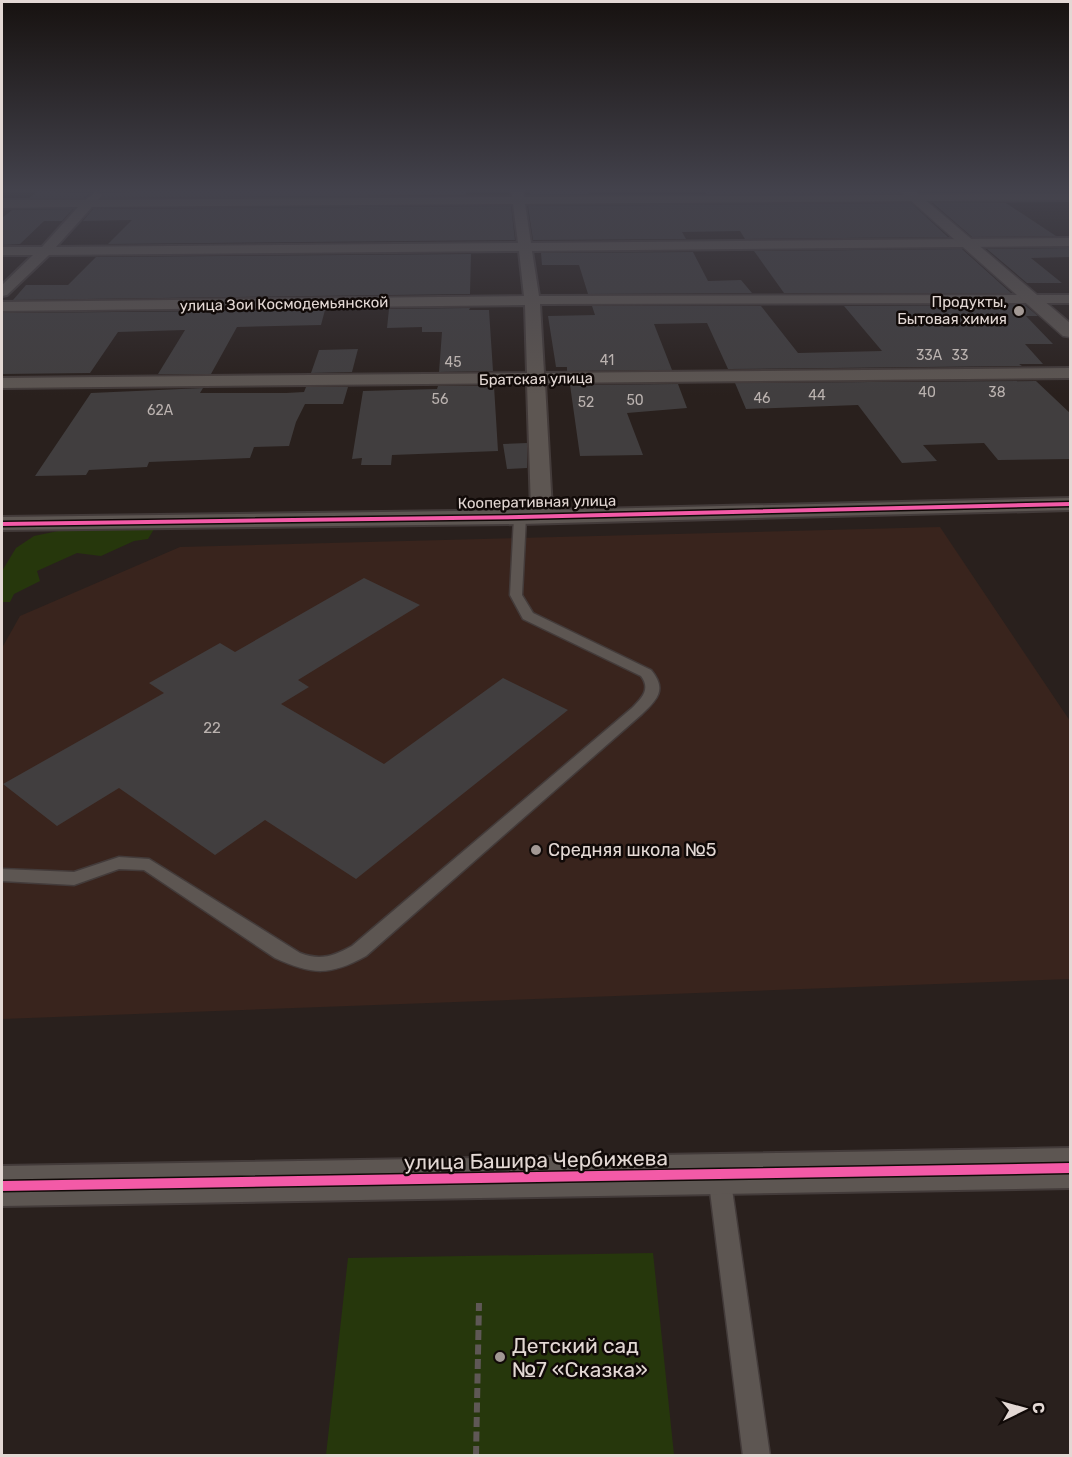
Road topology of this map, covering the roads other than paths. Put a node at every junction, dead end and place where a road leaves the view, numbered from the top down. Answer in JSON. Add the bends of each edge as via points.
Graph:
{"nodes":[{"id":1,"x":36,"y":259,"type":"edge"},
{"id":2,"x":526,"y":259,"type":"edge"},
{"id":3,"x":986,"y":259,"type":"edge"},
{"id":4,"x":2,"y":292,"type":"edge"},
{"id":5,"x":1071,"y":299,"type":"edge"},
{"id":6,"x":532,"y":300,"type":"junction"},
{"id":7,"x":1033,"y":300,"type":"junction"},
{"id":8,"x":2,"y":307,"type":"edge"},
{"id":9,"x":1071,"y":332,"type":"edge"},
{"id":10,"x":1071,"y":373,"type":"edge"},
{"id":11,"x":535,"y":379,"type":"junction"},
{"id":12,"x":2,"y":383,"type":"edge"},
{"id":13,"x":1071,"y":504,"type":"edge"},
{"id":14,"x":531,"y":516,"type":"junction"},
{"id":15,"x":3,"y":526,"type":"edge"},
{"id":16,"x":2,"y":875,"type":"edge"},
{"id":17,"x":1071,"y":1168,"type":"edge"},
{"id":18,"x":719,"y":1175,"type":"junction"},
{"id":19,"x":2,"y":1186,"type":"edge"},
{"id":20,"x":757,"y":1455,"type":"edge"}],
"edges":[{"from":1,"to":4,"type":"street"},
{"from":2,"to":6,"type":"street"},
{"from":3,"to":7,"type":"street"},
{"from":5,"to":7,"type":"street","name":"улица Зои Космодемьянской"},
{"from":6,"to":7,"type":"street","name":"улица Зои Космодемьянской"},
{"from":6,"to":8,"type":"street","name":"улица Зои Космодемьянской"},
{"from":6,"to":11,"type":"street"},
{"from":7,"to":9,"type":"street"},
{"from":10,"to":11,"type":"street","name":"Братская улица"},
{"from":11,"to":12,"type":"street","name":"Братская улица"},
{"from":11,"to":14,"type":"street"},
{"from":13,"to":14,"type":"street","name":"Кооперативная улица"},
{"from":14,"to":15,"type":"street","name":"Кооперативная улица"},
{"from":14,"to":16,"type":"lane","via":[[516,595],[528,616],[646,673],[654,688],[638,711],[359,951],[328,966],[297,960],[141,863],[114,863],[80,878]]},
{"from":17,"to":18,"type":"street","name":"улица Башира Чербижева"},
{"from":18,"to":19,"type":"street","name":"улица Башира Чербижева"},
{"from":18,"to":20,"type":"lane"}]}
